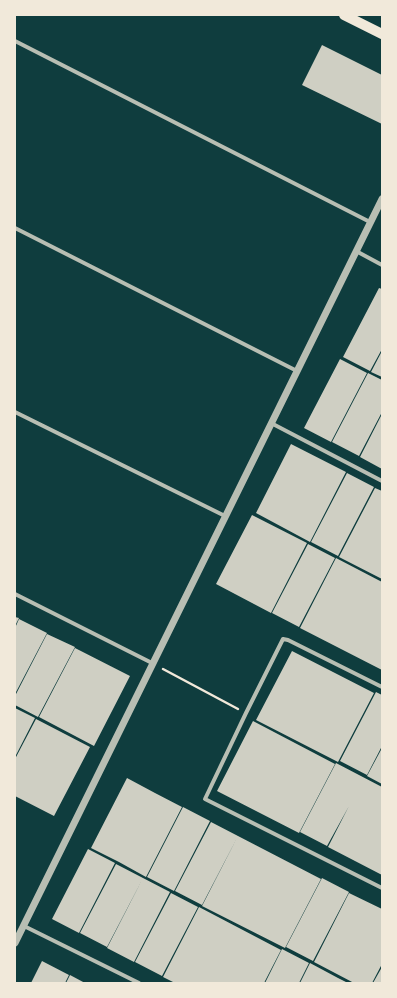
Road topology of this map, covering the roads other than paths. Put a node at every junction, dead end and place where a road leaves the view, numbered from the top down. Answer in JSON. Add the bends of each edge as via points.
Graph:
{"nodes":[{"id":1,"x":344,"y":15,"type":"edge"},
{"id":2,"x":382,"y":34,"type":"edge"},
{"id":3,"x":15,"y":41,"type":"edge"},
{"id":4,"x":382,"y":199,"type":"edge"},
{"id":5,"x":370,"y":222,"type":"junction"},
{"id":6,"x":15,"y":228,"type":"edge"},
{"id":7,"x":356,"y":252,"type":"junction"},
{"id":8,"x":382,"y":265,"type":"edge"},
{"id":9,"x":297,"y":371,"type":"junction"},
{"id":10,"x":15,"y":412,"type":"edge"},
{"id":11,"x":271,"y":423,"type":"junction"},
{"id":12,"x":382,"y":481,"type":"edge"},
{"id":13,"x":225,"y":516,"type":"junction"},
{"id":14,"x":15,"y":594,"type":"edge"},
{"id":15,"x":152,"y":663,"type":"junction"},
{"id":16,"x":382,"y":687,"type":"edge"},
{"id":17,"x":382,"y":888,"type":"edge"},
{"id":18,"x":24,"y":926,"type":"junction"},
{"id":19,"x":15,"y":943,"type":"edge"},
{"id":20,"x":139,"y":983,"type":"edge"}],
"edges":[{"from":1,"to":2,"type":"main road"},
{"from":3,"to":5,"type":"street"},
{"from":4,"to":5,"type":"street"},
{"from":5,"to":7,"type":"street"},
{"from":6,"to":9,"type":"street"},
{"from":7,"to":8,"type":"street"},
{"from":7,"to":9,"type":"street"},
{"from":9,"to":11,"type":"street"},
{"from":10,"to":13,"type":"street"},
{"from":11,"to":12,"type":"street"},
{"from":11,"to":13,"type":"street"},
{"from":13,"to":15,"type":"street"},
{"from":14,"to":15,"type":"street"},
{"from":15,"to":18,"type":"street"},
{"from":16,"to":17,"type":"street","via":[[288,640],[283,640],[205,799]]},
{"from":18,"to":19,"type":"street"},
{"from":18,"to":20,"type":"street"}]}
